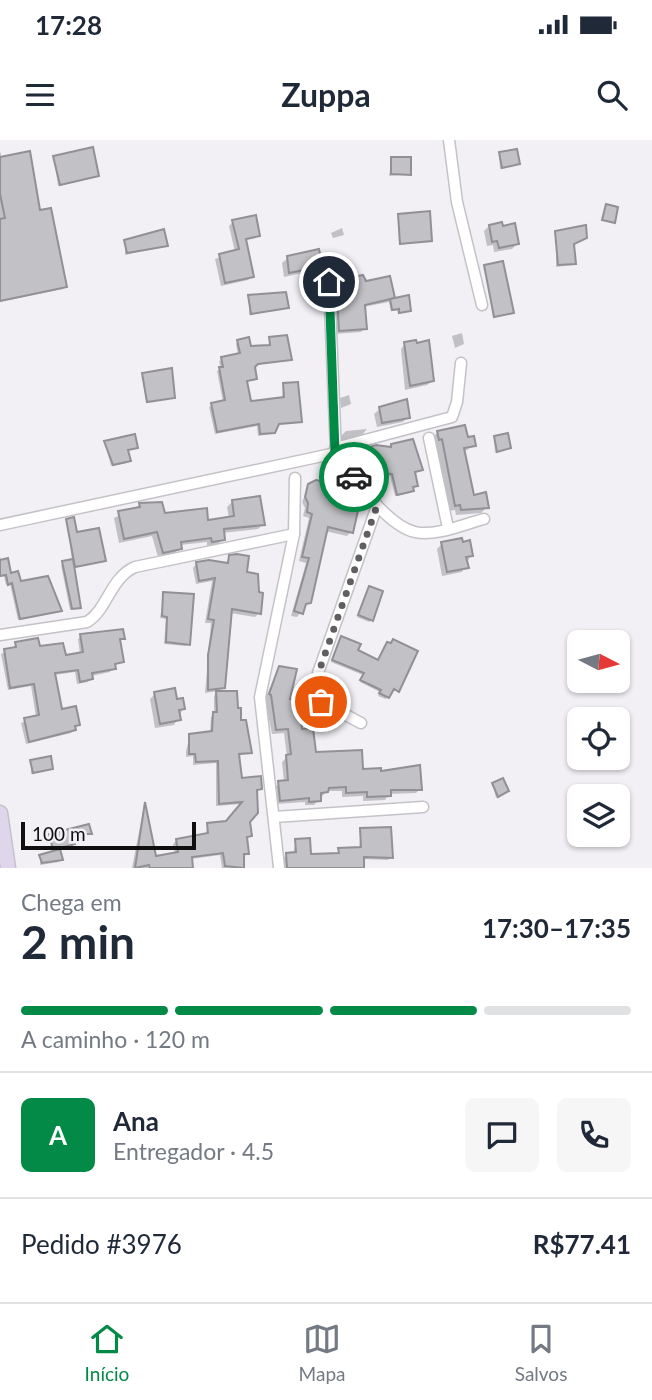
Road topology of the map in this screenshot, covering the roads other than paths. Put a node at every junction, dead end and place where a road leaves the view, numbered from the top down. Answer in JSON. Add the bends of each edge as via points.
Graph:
{"nodes":[{"id":1,"x":449,"y":140,"type":"edge"},
{"id":2,"x":329,"y":282,"type":"dead end"},
{"id":3,"x":482,"y":305,"type":"dead end"},
{"id":4,"x":461,"y":363,"type":"dead end"},
{"id":5,"x":429,"y":438,"type":"dead end"},
{"id":6,"x":335,"y":450,"type":"junction"},
{"id":7,"x":295,"y":478,"type":"dead end"},
{"id":8,"x":377,"y":506,"type":"junction"},
{"id":9,"x":484,"y":519,"type":"dead end"},
{"id":10,"x":0,"y":525,"type":"edge"},
{"id":11,"x":448,"y":528,"type":"junction"},
{"id":12,"x":294,"y":534,"type":"junction"},
{"id":13,"x":0,"y":635,"type":"edge"},
{"id":14,"x":360,"y":723,"type":"dead end"},
{"id":15,"x":423,"y":807,"type":"dead end"},
{"id":16,"x":0,"y":813,"type":"edge"},
{"id":17,"x":274,"y":817,"type":"junction"},
{"id":18,"x":279,"y":867,"type":"edge"},
{"id":19,"x":9,"y":868,"type":"edge"}],
"edges":[{"from":1,"to":3,"type":"street","via":[[457,202]]},
{"from":2,"to":6,"type":"street"},
{"from":4,"to":6,"type":"street","via":[[452,417]]},
{"from":5,"to":11,"type":"street"},
{"from":6,"to":8,"type":"street"},
{"from":6,"to":10,"type":"street"},
{"from":7,"to":12,"type":"street"},
{"from":8,"to":11,"type":"street","via":[[417,533]]},
{"from":8,"to":14,"type":"street","via":[[318,674],[321,702]]},
{"from":9,"to":11,"type":"street"},
{"from":12,"to":13,"type":"street","via":[[135,567],[119,577],[87,622]]},
{"from":12,"to":17,"type":"street","via":[[260,697]]},
{"from":15,"to":17,"type":"street"},
{"from":16,"to":19,"type":"main road"},
{"from":17,"to":18,"type":"street"}]}
